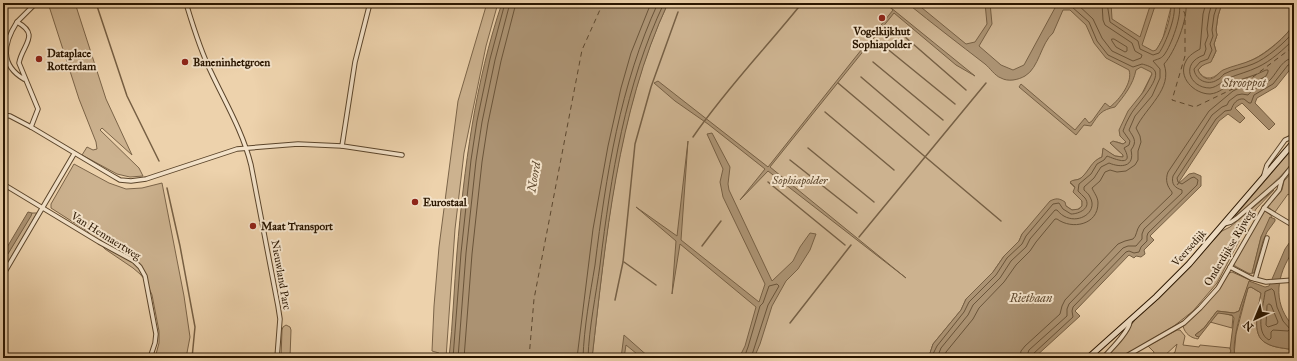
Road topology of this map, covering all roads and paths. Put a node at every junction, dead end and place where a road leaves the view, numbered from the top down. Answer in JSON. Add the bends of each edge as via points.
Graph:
{"nodes":[{"id":1,"x":36,"y":3,"type":"edge"},
{"id":2,"x":186,"y":3,"type":"edge"},
{"id":3,"x":370,"y":3,"type":"edge"},
{"id":4,"x":17,"y":22,"type":"junction"},
{"id":5,"x":24,"y":79,"type":"junction"},
{"id":6,"x":3,"y":115,"type":"edge"},
{"id":7,"x":31,"y":127,"type":"junction"},
{"id":8,"x":1294,"y":136,"type":"edge"},
{"id":9,"x":1294,"y":142,"type":"edge"},
{"id":10,"x":342,"y":146,"type":"junction"},
{"id":11,"x":247,"y":148,"type":"junction"},
{"id":12,"x":74,"y":154,"type":"junction"},
{"id":13,"x":402,"y":155,"type":"dead end"},
{"id":14,"x":1294,"y":164,"type":"edge"},
{"id":15,"x":1263,"y":179,"type":"junction"},
{"id":16,"x":1282,"y":179,"type":"junction"},
{"id":17,"x":3,"y":184,"type":"edge"},
{"id":18,"x":43,"y":208,"type":"junction"},
{"id":19,"x":1264,"y":208,"type":"junction"},
{"id":20,"x":1224,"y":224,"type":"junction"},
{"id":21,"x":1294,"y":226,"type":"edge"},
{"id":22,"x":1267,"y":238,"type":"dead end"},
{"id":23,"x":1230,"y":267,"type":"junction"},
{"id":24,"x":3,"y":275,"type":"edge"},
{"id":25,"x":1255,"y":279,"type":"junction"},
{"id":26,"x":1294,"y":280,"type":"edge"},
{"id":27,"x":1130,"y":320,"type":"junction"},
{"id":28,"x":150,"y":358,"type":"edge"},
{"id":29,"x":277,"y":358,"type":"edge"},
{"id":30,"x":1088,"y":358,"type":"edge"},
{"id":31,"x":1103,"y":358,"type":"edge"},
{"id":32,"x":1123,"y":358,"type":"edge"}],
"edges":[{"from":1,"to":4,"type":"street"},
{"from":2,"to":11,"type":"street","name":"Nieuwland Parc","via":[[210,71]]},
{"from":3,"to":10,"type":"street","via":[[356,62]]},
{"from":4,"to":5,"type":"street","via":[[27,29],[29,38],[19,61]]},
{"from":4,"to":5,"type":"street","via":[[5,45],[5,55],[8,66]]},
{"from":5,"to":7,"type":"street","via":[[38,109]]},
{"from":6,"to":7,"type":"street"},
{"from":7,"to":12,"type":"street"},
{"from":8,"to":15,"type":"street","via":[[1285,140],[1268,165]]},
{"from":9,"to":15,"type":"main road","name":"Veersedijk"},
{"from":10,"to":11,"type":"street","via":[[298,144]]},
{"from":10,"to":13,"type":"street"},
{"from":11,"to":12,"type":"street","via":[[135,182],[120,180]]},
{"from":11,"to":29,"type":"street","name":"Nieuwland Parc","via":[[280,320]]},
{"from":12,"to":18,"type":"street"},
{"from":14,"to":16,"type":"street","name":"Onderdijkse Rijweg"},
{"from":15,"to":20,"type":"main road","name":"Veersedijk"},
{"from":16,"to":19,"type":"street","name":"Onderdijkse Rijweg","via":[[1279,190]]},
{"from":16,"to":20,"type":"street","name":"Onderdijkse Rijweg","via":[[1237,218]]},
{"from":17,"to":18,"type":"street","name":"Van Hennaertweg"},
{"from":18,"to":24,"type":"street"},
{"from":18,"to":28,"type":"street","name":"Van Hennaertweg","via":[[134,261],[140,267],[145,276],[156,334]]},
{"from":19,"to":21,"type":"street"},
{"from":19,"to":23,"type":"street","name":"Onderdijkse Rijweg"},
{"from":20,"to":27,"type":"main road","name":"Veersedijk","via":[[1189,264]]},
{"from":22,"to":25,"type":"street"},
{"from":23,"to":25,"type":"street"},
{"from":23,"to":32,"type":"street","name":"Onderdijkse Rijweg","via":[[1218,288],[1184,323]]},
{"from":25,"to":26,"type":"street","via":[[1269,282]]},
{"from":27,"to":30,"type":"main road","name":"Veersedijk"},
{"from":27,"to":31,"type":"street","via":[[1129,326]]}]}
